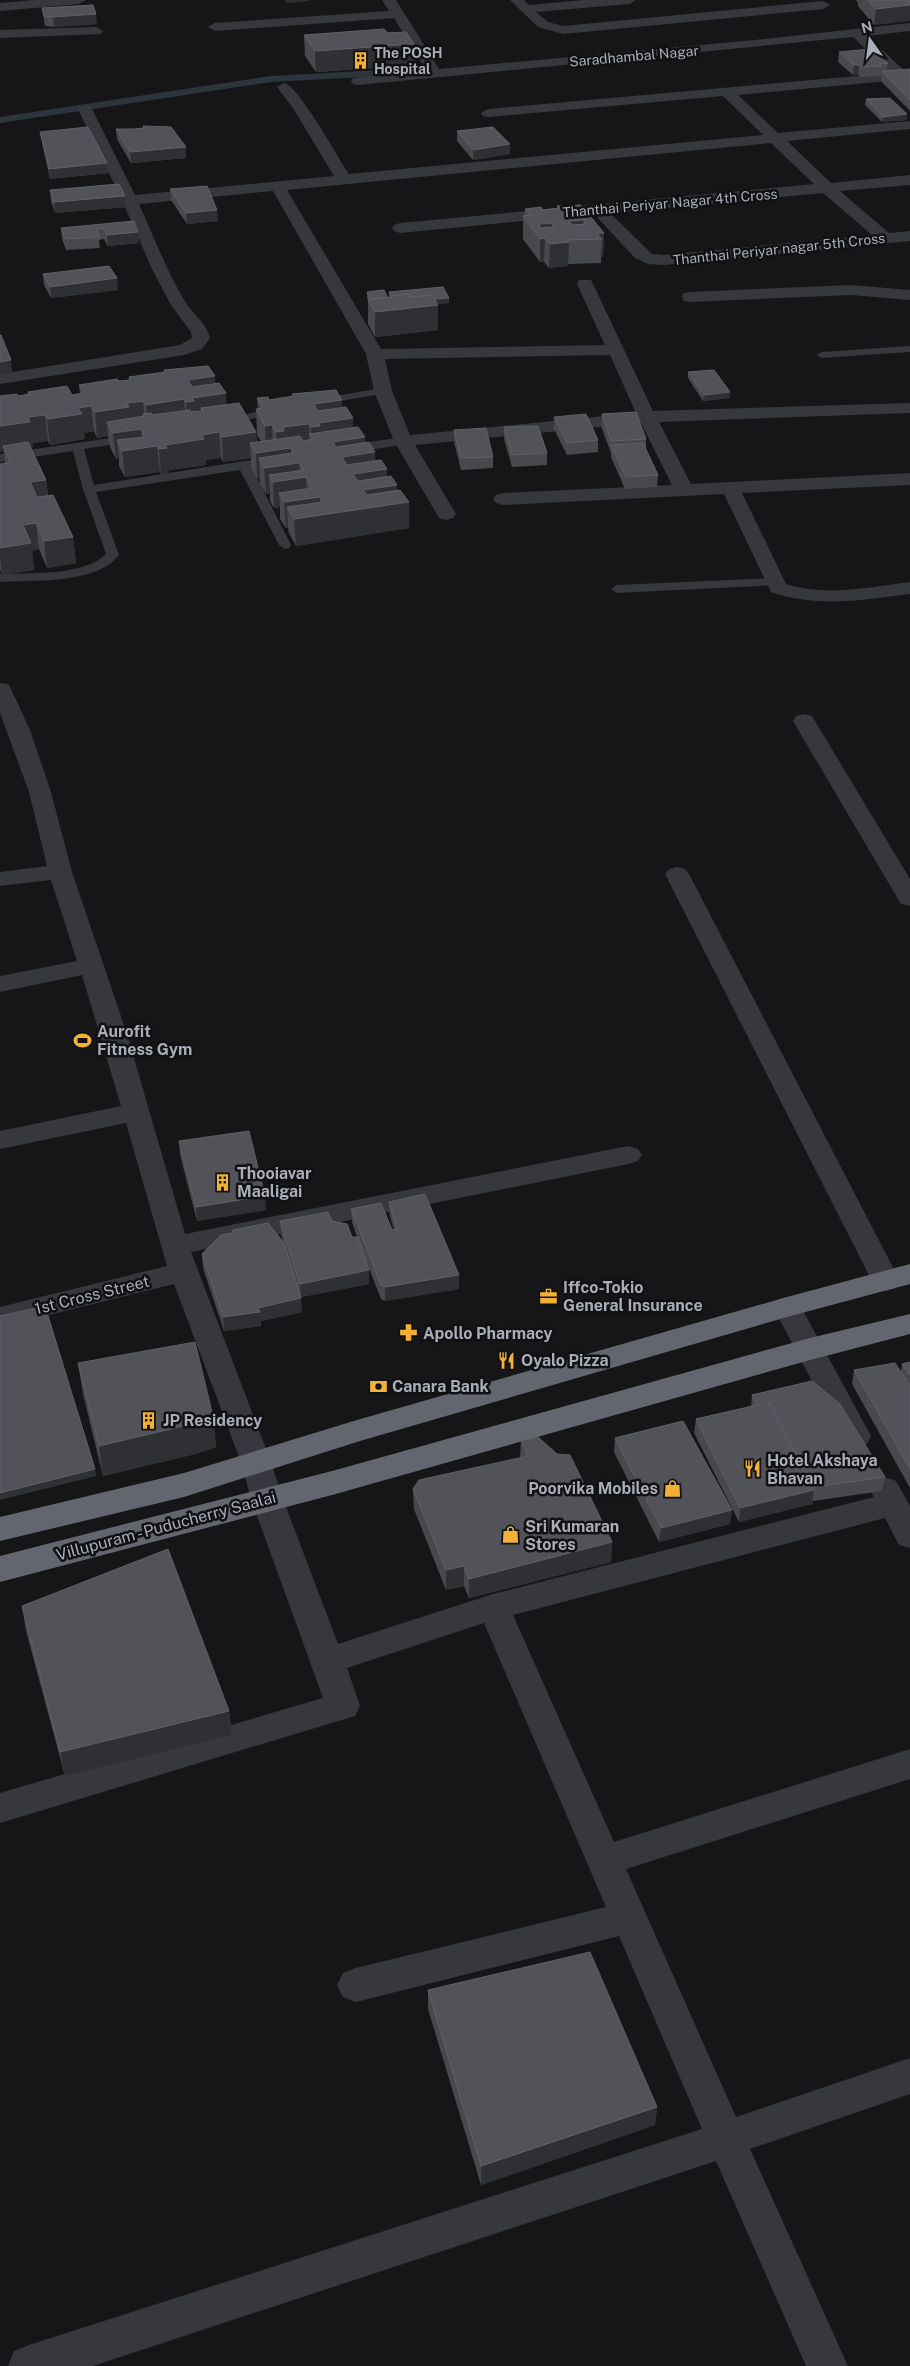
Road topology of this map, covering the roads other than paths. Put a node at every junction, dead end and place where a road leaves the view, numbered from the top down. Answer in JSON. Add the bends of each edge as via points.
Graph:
{"nodes":[{"id":1,"x":79,"y":0,"type":"edge"},
{"id":2,"x":389,"y":0,"type":"edge"},
{"id":3,"x":629,"y":0,"type":"edge"},
{"id":4,"x":634,"y":0,"type":"edge"},
{"id":5,"x":522,"y":4,"type":"edge"},
{"id":6,"x":823,"y":5,"type":"dead end"},
{"id":7,"x":0,"y":7,"type":"edge"},
{"id":8,"x":399,"y":14,"type":"junction"},
{"id":9,"x":655,"y":21,"type":"junction"},
{"id":10,"x":215,"y":27,"type":"dead end"},
{"id":11,"x":910,"y":27,"type":"edge"},
{"id":12,"x":563,"y":30,"type":"junction"},
{"id":13,"x":96,"y":31,"type":"edge"},
{"id":14,"x":856,"y":33,"type":"junction"},
{"id":15,"x":0,"y":34,"type":"edge"},
{"id":16,"x":686,"y":51,"type":"junction"},
{"id":17,"x":587,"y":60,"type":"junction"},
{"id":18,"x":436,"y":75,"type":"junction"},
{"id":19,"x":906,"y":75,"type":"edge"},
{"id":20,"x":358,"y":81,"type":"edge"},
{"id":21,"x":284,"y":88,"type":"dead end"},
{"id":22,"x":727,"y":92,"type":"junction"},
{"id":23,"x":85,"y":109,"type":"dead end"},
{"id":24,"x":488,"y":113,"type":"dead end"},
{"id":25,"x":910,"y":125,"type":"edge"},
{"id":26,"x":774,"y":138,"type":"junction"},
{"id":27,"x":344,"y":179,"type":"junction"},
{"id":28,"x":910,"y":180,"type":"edge"},
{"id":29,"x":278,"y":186,"type":"junction"},
{"id":30,"x":826,"y":188,"type":"junction"},
{"id":31,"x":130,"y":200,"type":"junction"},
{"id":32,"x":598,"y":209,"type":"junction"},
{"id":33,"x":400,"y":228,"type":"dead end"},
{"id":34,"x":910,"y":236,"type":"edge"},
{"id":35,"x":885,"y":238,"type":"junction"},
{"id":36,"x":585,"y":284,"type":"dead end"},
{"id":37,"x":910,"y":295,"type":"edge"},
{"id":38,"x":690,"y":297,"type":"dead end"},
{"id":39,"x":616,"y":350,"type":"junction"},
{"id":40,"x":910,"y":350,"type":"edge"},
{"id":41,"x":375,"y":354,"type":"junction"},
{"id":42,"x":822,"y":355,"type":"dead end"},
{"id":43,"x":0,"y":379,"type":"edge"},
{"id":44,"x":383,"y":391,"type":"junction"},
{"id":45,"x":308,"y":404,"type":"edge"},
{"id":46,"x":290,"y":406,"type":"edge"},
{"id":47,"x":910,"y":408,"type":"edge"},
{"id":48,"x":647,"y":417,"type":"junction"},
{"id":49,"x":215,"y":425,"type":"edge"},
{"id":50,"x":142,"y":437,"type":"edge"},
{"id":51,"x":403,"y":441,"type":"junction"},
{"id":52,"x":78,"y":448,"type":"junction"},
{"id":53,"x":337,"y":451,"type":"edge"},
{"id":54,"x":0,"y":458,"type":"edge"},
{"id":55,"x":290,"y":458,"type":"edge"},
{"id":56,"x":244,"y":465,"type":"junction"},
{"id":57,"x":908,"y":482,"type":"edge"},
{"id":58,"x":730,"y":487,"type":"junction"},
{"id":59,"x":89,"y":488,"type":"junction"},
{"id":60,"x":684,"y":489,"type":"junction"},
{"id":61,"x":503,"y":499,"type":"dead end"},
{"id":62,"x":446,"y":514,"type":"dead end"},
{"id":63,"x":285,"y":546,"type":"edge"},
{"id":64,"x":0,"y":578,"type":"edge"},
{"id":65,"x":774,"y":582,"type":"junction"},
{"id":66,"x":910,"y":588,"type":"edge"},
{"id":67,"x":617,"y":589,"type":"dead end"},
{"id":68,"x":0,"y":689,"type":"edge"},
{"id":69,"x":804,"y":721,"type":"dead end"},
{"id":70,"x":10,"y":730,"type":"edge"},
{"id":71,"x":60,"y":872,"type":"junction"},
{"id":72,"x":678,"y":874,"type":"dead end"},
{"id":73,"x":0,"y":879,"type":"edge"},
{"id":74,"x":910,"y":899,"type":"edge"},
{"id":75,"x":91,"y":966,"type":"junction"},
{"id":76,"x":0,"y":984,"type":"edge"},
{"id":77,"x":136,"y":1112,"type":"junction"},
{"id":78,"x":0,"y":1140,"type":"edge"},
{"id":79,"x":628,"y":1156,"type":"dead end"},
{"id":80,"x":174,"y":1246,"type":"junction"},
{"id":81,"x":184,"y":1272,"type":"junction"},
{"id":82,"x":898,"y":1278,"type":"edge"},
{"id":83,"x":787,"y":1307,"type":"junction"},
{"id":84,"x":0,"y":1317,"type":"edge"},
{"id":85,"x":910,"y":1324,"type":"edge"},
{"id":86,"x":810,"y":1349,"type":"junction"},
{"id":87,"x":256,"y":1462,"type":"junction"},
{"id":88,"x":267,"y":1499,"type":"junction"},
{"id":89,"x":893,"y":1504,"type":"junction"},
{"id":90,"x":0,"y":1529,"type":"edge"},
{"id":91,"x":910,"y":1536,"type":"edge"},
{"id":92,"x":0,"y":1569,"type":"edge"},
{"id":93,"x":493,"y":1607,"type":"junction"},
{"id":94,"x":328,"y":1661,"type":"junction"},
{"id":95,"x":910,"y":1764,"type":"edge"},
{"id":96,"x":0,"y":1808,"type":"edge"},
{"id":97,"x":606,"y":1860,"type":"junction"},
{"id":98,"x":629,"y":1917,"type":"junction"},
{"id":99,"x":356,"y":1986,"type":"dead end"},
{"id":100,"x":910,"y":2076,"type":"edge"},
{"id":101,"x":724,"y":2140,"type":"junction"},
{"id":102,"x":29,"y":2366,"type":"edge"},
{"id":103,"x":827,"y":2366,"type":"edge"}],
"edges":[{"from":1,"to":7,"type":"street"},
{"from":2,"to":8,"type":"street"},
{"from":3,"to":5,"type":"street"},
{"from":4,"to":9,"type":"street"},
{"from":5,"to":12,"type":"street","via":[[542,25],[551,30]]},
{"from":6,"to":9,"type":"street"},
{"from":8,"to":10,"type":"street"},
{"from":8,"to":18,"type":"street"},
{"from":9,"to":12,"type":"street"},
{"from":9,"to":16,"type":"street"},
{"from":11,"to":14,"type":"street","name":"Saradhambal Nagar"},
{"from":12,"to":17,"type":"street"},
{"from":13,"to":15,"type":"street"},
{"from":14,"to":16,"type":"street","name":"Saradhambal Nagar"},
{"from":14,"to":19,"type":"street"},
{"from":16,"to":17,"type":"street","name":"Saradhambal Nagar"},
{"from":17,"to":18,"type":"street","name":"Saradhambal Nagar"},
{"from":18,"to":20,"type":"street","name":"Saradhambal Nagar"},
{"from":19,"to":22,"type":"street"},
{"from":21,"to":27,"type":"street","via":[[299,106]]},
{"from":22,"to":24,"type":"street"},
{"from":22,"to":26,"type":"street"},
{"from":23,"to":31,"type":"street"},
{"from":25,"to":26,"type":"street"},
{"from":26,"to":27,"type":"street"},
{"from":26,"to":30,"type":"street"},
{"from":27,"to":29,"type":"street"},
{"from":28,"to":30,"type":"street","name":"Thanthai Periyar Nagar 4th Cross"},
{"from":29,"to":31,"type":"street"},
{"from":29,"to":41,"type":"street"},
{"from":30,"to":32,"type":"street","name":"Thanthai Periyar Nagar 4th Cross"},
{"from":30,"to":35,"type":"street"},
{"from":31,"to":43,"type":"street","via":[[160,268],[180,305],[200,331],[201,338],[196,345],[184,350]]},
{"from":32,"to":33,"type":"street","name":"Thanthai Periyar Nagar 4th Cross"},
{"from":32,"to":35,"type":"street","name":"Thanthai Periyar nagar 5th Cross","via":[[648,259]]},
{"from":34,"to":35,"type":"street","name":"Thanthai Periyar nagar 5th Cross"},
{"from":36,"to":39,"type":"street"},
{"from":37,"to":38,"type":"street","via":[[852,290]]},
{"from":39,"to":41,"type":"street"},
{"from":39,"to":48,"type":"street"},
{"from":40,"to":42,"type":"lane"},
{"from":41,"to":44,"type":"street"},
{"from":44,"to":45,"type":"lane"},
{"from":44,"to":51,"type":"street"},
{"from":46,"to":49,"type":"lane"},
{"from":47,"to":48,"type":"street"},
{"from":48,"to":51,"type":"street"},
{"from":48,"to":60,"type":"street"},
{"from":50,"to":52,"type":"lane"},
{"from":51,"to":53,"type":"lane"},
{"from":51,"to":62,"type":"street"},
{"from":52,"to":54,"type":"lane"},
{"from":52,"to":59,"type":"lane"},
{"from":55,"to":56,"type":"lane"},
{"from":56,"to":59,"type":"lane"},
{"from":56,"to":63,"type":"lane"},
{"from":57,"to":58,"type":"street"},
{"from":58,"to":60,"type":"street"},
{"from":58,"to":65,"type":"street"},
{"from":59,"to":64,"type":"lane","via":[[113,555],[109,562],[76,572]]},
{"from":60,"to":61,"type":"street"},
{"from":65,"to":66,"type":"street","via":[[778,588],[802,596],[820,597]]},
{"from":65,"to":67,"type":"lane"},
{"from":68,"to":70,"type":"street"},
{"from":69,"to":74,"type":"street"},
{"from":70,"to":71,"type":"street","via":[[40,792]]},
{"from":71,"to":73,"type":"street"},
{"from":71,"to":75,"type":"street"},
{"from":72,"to":82,"type":"street"},
{"from":75,"to":76,"type":"street"},
{"from":75,"to":77,"type":"street"},
{"from":77,"to":78,"type":"street"},
{"from":77,"to":80,"type":"street"},
{"from":79,"to":80,"type":"street"},
{"from":80,"to":81,"type":"street"},
{"from":81,"to":84,"type":"street","name":"1st Cross Street"},
{"from":81,"to":87,"type":"street"},
{"from":82,"to":83,"type":"highway"},
{"from":83,"to":86,"type":"street"},
{"from":83,"to":87,"type":"highway"},
{"from":85,"to":86,"type":"highway","name":"Villupuram - Puducherry Saalai"},
{"from":86,"to":88,"type":"highway","name":"Villupuram - Puducherry Saalai"},
{"from":86,"to":89,"type":"street"},
{"from":87,"to":88,"type":"street"},
{"from":87,"to":90,"type":"highway","via":[[184,1485]]},
{"from":88,"to":92,"type":"highway","name":"Villupuram - Puducherry Saalai"},
{"from":88,"to":94,"type":"street"},
{"from":89,"to":91,"type":"street"},
{"from":89,"to":93,"type":"street"},
{"from":93,"to":94,"type":"street"},
{"from":93,"to":97,"type":"street"},
{"from":94,"to":96,"type":"street","via":[[343,1706]]},
{"from":95,"to":97,"type":"street"},
{"from":97,"to":98,"type":"street"},
{"from":98,"to":99,"type":"street"},
{"from":98,"to":101,"type":"street"},
{"from":100,"to":101,"type":"street"},
{"from":101,"to":102,"type":"street"},
{"from":101,"to":103,"type":"street"}]}
